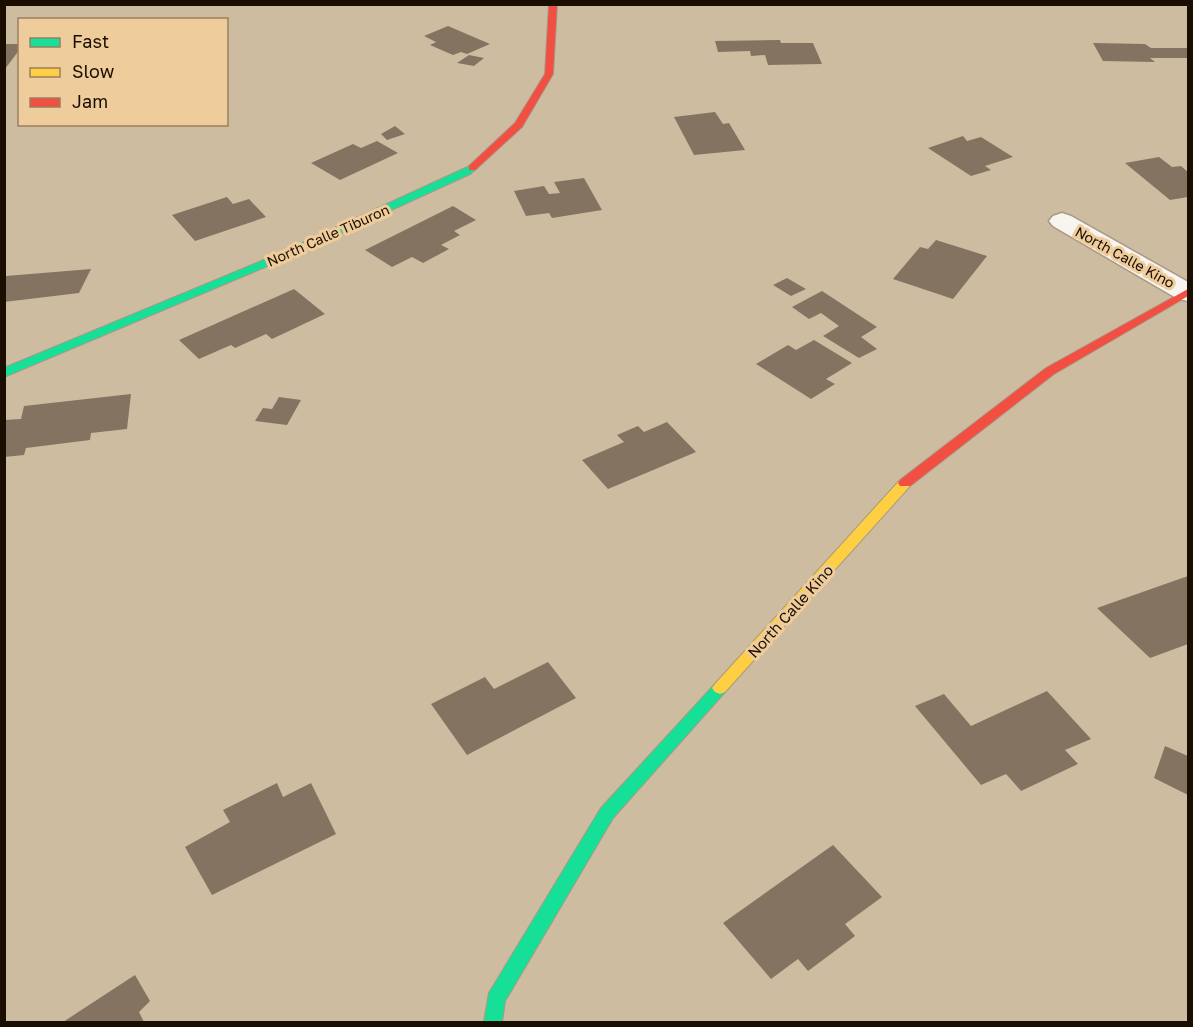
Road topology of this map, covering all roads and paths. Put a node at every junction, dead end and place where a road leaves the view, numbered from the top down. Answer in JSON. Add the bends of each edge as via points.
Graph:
{"nodes":[{"id":1,"x":553,"y":4,"type":"edge"},
{"id":2,"x":1062,"y":222,"type":"dead end"},
{"id":3,"x":1188,"y":293,"type":"edge"},
{"id":4,"x":4,"y":373,"type":"edge"},
{"id":5,"x":493,"y":1023,"type":"edge"}],
"edges":[{"from":1,"to":4,"type":"street","name":"North Calle Tiburon","via":[[549,74],[519,124],[467,172],[280,257]]},
{"from":2,"to":3,"type":"street","name":"North Calle Kino"},
{"from":3,"to":5,"type":"street","name":"North Calle Kino","via":[[1050,371],[908,480],[606,813],[496,999]]}]}
